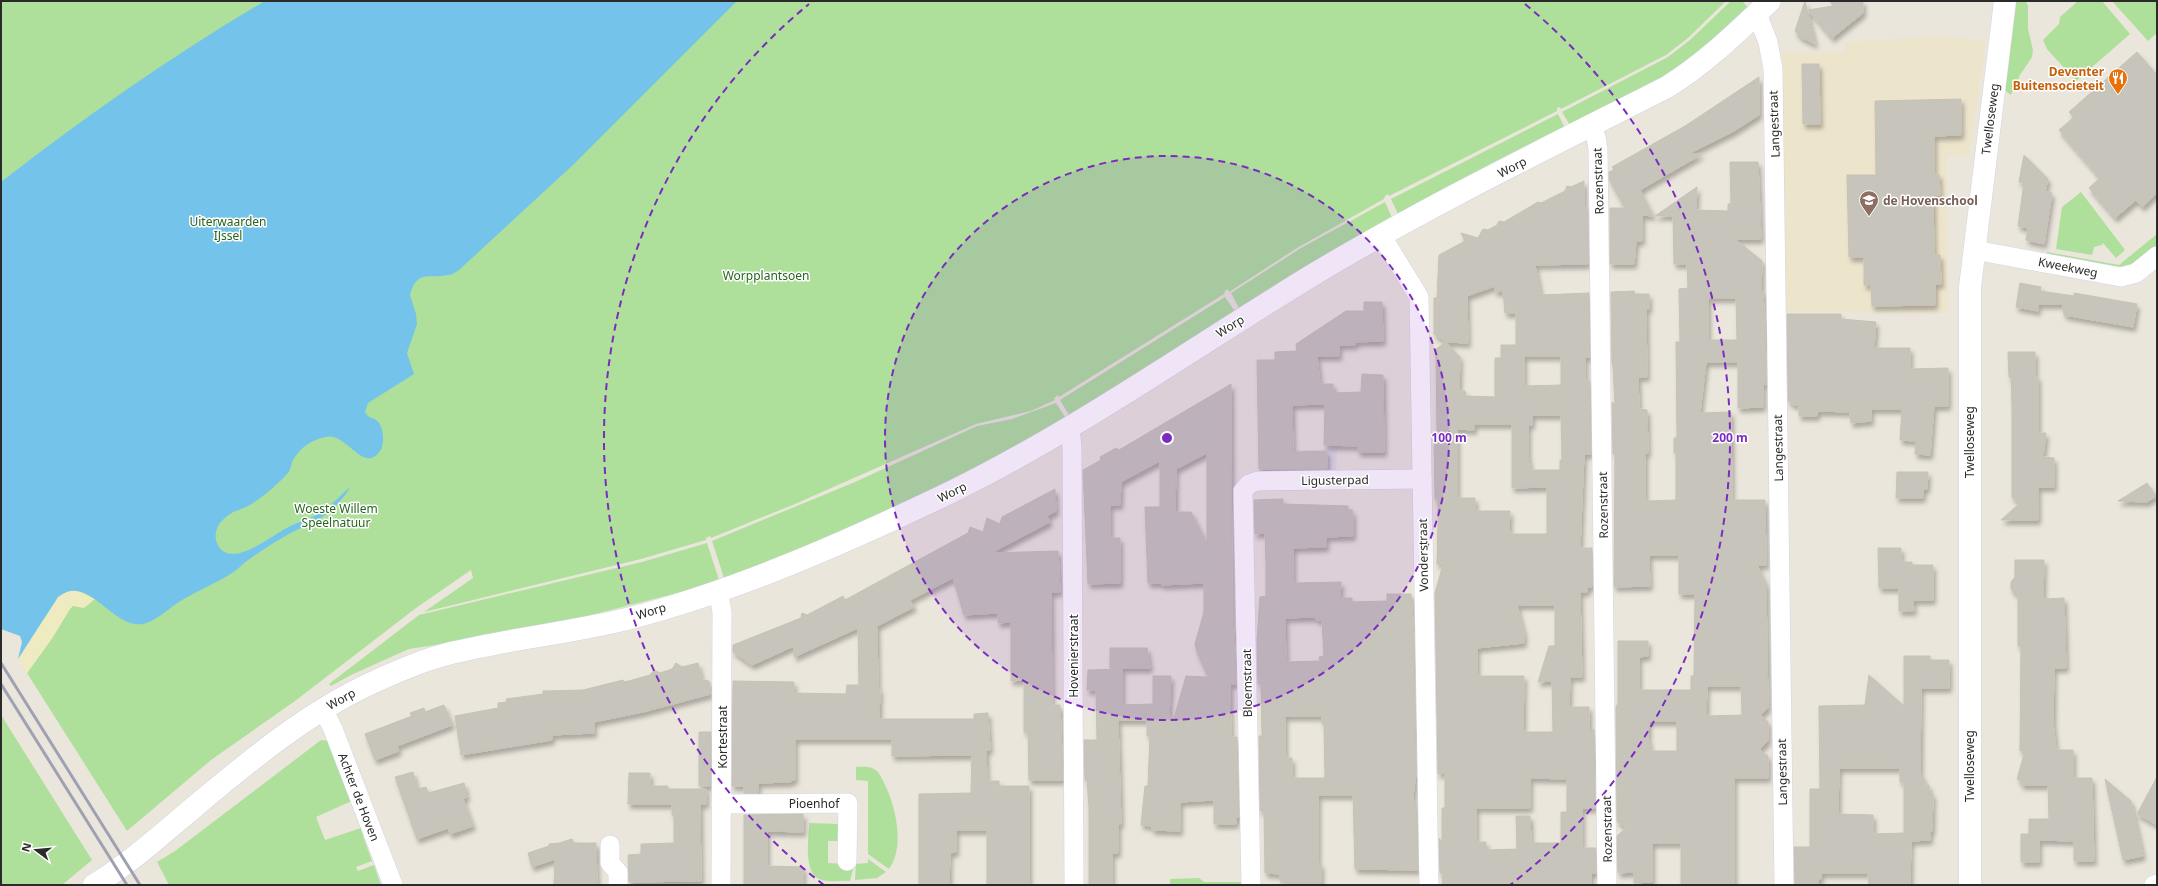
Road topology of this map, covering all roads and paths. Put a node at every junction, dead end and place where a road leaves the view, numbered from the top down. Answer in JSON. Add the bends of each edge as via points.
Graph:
{"nodes":[{"id":1,"x":2005,"y":1,"type":"edge"},
{"id":2,"x":1763,"y":7,"type":"edge"},
{"id":3,"x":1590,"y":126,"type":"junction"},
{"id":4,"x":1381,"y":235,"type":"junction"},
{"id":5,"x":1974,"y":250,"type":"junction"},
{"id":6,"x":2157,"y":256,"type":"edge"},
{"id":7,"x":1070,"y":426,"type":"junction"},
{"id":8,"x":1422,"y":478,"type":"junction"},
{"id":9,"x":1249,"y":484,"type":"joint"},
{"id":10,"x":718,"y":590,"type":"junction"},
{"id":11,"x":323,"y":709,"type":"junction"},
{"id":12,"x":721,"y":804,"type":"junction"},
{"id":13,"x":610,"y":845,"type":"dead end"},
{"id":14,"x":847,"y":861,"type":"dead end"},
{"id":15,"x":94,"y":885,"type":"edge"},
{"id":16,"x":393,"y":885,"type":"edge"},
{"id":17,"x":618,"y":885,"type":"edge"},
{"id":18,"x":721,"y":885,"type":"edge"},
{"id":19,"x":1074,"y":885,"type":"edge"},
{"id":20,"x":1251,"y":885,"type":"edge"},
{"id":21,"x":1429,"y":885,"type":"edge"},
{"id":22,"x":1607,"y":885,"type":"edge"},
{"id":23,"x":1784,"y":885,"type":"edge"},
{"id":24,"x":1970,"y":885,"type":"edge"}],
"edges":[{"from":1,"to":5,"type":"street","name":"Twelloseweg"},
{"from":2,"to":3,"type":"street","name":"Worp","via":[[1689,74]]},
{"from":2,"to":23,"type":"street","name":"Langestraat","via":[[1773,83]]},
{"from":3,"to":4,"type":"street","name":"Worp"},
{"from":3,"to":22,"type":"street","name":"Rozenstraat","via":[[1598,149]]},
{"from":4,"to":7,"type":"street","name":"Worp","via":[[1242,318]]},
{"from":4,"to":8,"type":"street","name":"Vonderstraat","via":[[1419,297]]},
{"from":5,"to":6,"type":"street","name":"Kweekweg","via":[[2121,277],[2136,273]]},
{"from":5,"to":24,"type":"street","name":"Twelloseweg","via":[[1970,287],[1968,480]]},
{"from":7,"to":10,"type":"street","name":"Worp","via":[[971,483],[941,497],[842,542]]},
{"from":7,"to":19,"type":"street","name":"Hovenierstraat"},
{"from":8,"to":9,"type":"street","name":"Ligusterpad","via":[[1258,481]]},
{"from":8,"to":21,"type":"street","name":"Vonderstraat"},
{"from":9,"to":20,"type":"street","name":"Bloemstraat","via":[[1243,491],[1242,498]]},
{"from":10,"to":11,"type":"street","name":"Worp","via":[[624,619],[436,658],[376,681]]},
{"from":10,"to":12,"type":"street","name":"Kortestraat","via":[[722,612]]},
{"from":11,"to":15,"type":"street","name":"Worp","via":[[278,741],[139,853]]},
{"from":11,"to":16,"type":"street","name":"Achter de Hoven"},
{"from":12,"to":14,"type":"street","name":"Pioenhof","via":[[848,803]]},
{"from":12,"to":18,"type":"street","name":"Kortestraat"},
{"from":13,"to":17,"type":"street","via":[[610,863],[618,872]]}]}
